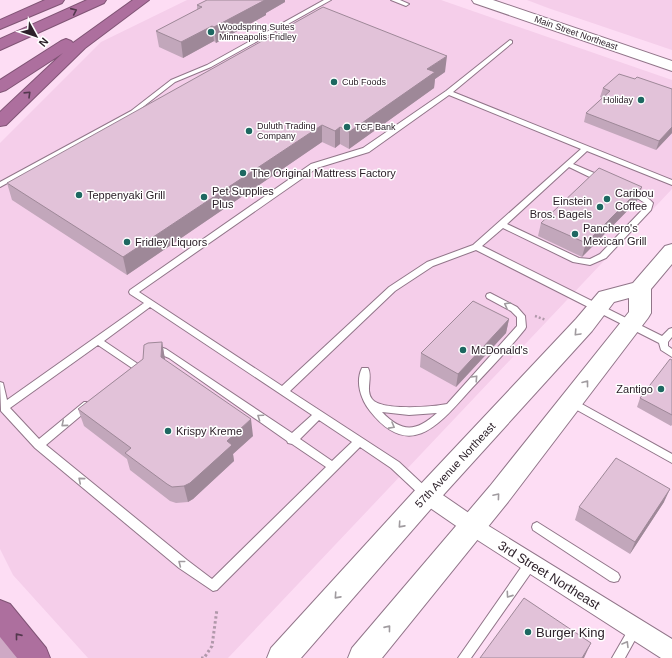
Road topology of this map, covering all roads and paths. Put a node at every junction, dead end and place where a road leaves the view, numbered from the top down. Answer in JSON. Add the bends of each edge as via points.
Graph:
{"nodes":[{"id":1,"x":57,"y":0,"type":"edge"},
{"id":2,"x":99,"y":0,"type":"edge"},
{"id":3,"x":141,"y":0,"type":"edge"},
{"id":4,"x":328,"y":0,"type":"edge"},
{"id":5,"x":394,"y":0,"type":"edge"},
{"id":6,"x":479,"y":0,"type":"edge"},
{"id":7,"x":406,"y":4,"type":"dead end"},
{"id":8,"x":0,"y":25,"type":"edge"},
{"id":9,"x":510,"y":42,"type":"dead end"},
{"id":10,"x":0,"y":44,"type":"edge"},
{"id":11,"x":56,"y":50,"type":"junction"},
{"id":12,"x":672,"y":66,"type":"edge"},
{"id":13,"x":0,"y":87,"type":"edge"},
{"id":14,"x":448,"y":92,"type":"junction"},
{"id":15,"x":0,"y":96,"type":"edge"},
{"id":16,"x":0,"y":121,"type":"edge"},
{"id":17,"x":586,"y":148,"type":"junction"},
{"id":18,"x":568,"y":164,"type":"junction"},
{"id":19,"x":672,"y":182,"type":"edge"},
{"id":20,"x":0,"y":185,"type":"edge"},
{"id":21,"x":502,"y":225,"type":"junction"},
{"id":22,"x":476,"y":247,"type":"junction"},
{"id":23,"x":672,"y":251,"type":"edge"},
{"id":24,"x":640,"y":288,"type":"junction"},
{"id":25,"x":490,"y":296,"type":"dead end"},
{"id":26,"x":150,"y":304,"type":"junction"},
{"id":27,"x":598,"y":308,"type":"junction"},
{"id":28,"x":630,"y":325,"type":"junction"},
{"id":29,"x":672,"y":331,"type":"edge"},
{"id":30,"x":98,"y":341,"type":"junction"},
{"id":31,"x":663,"y":341,"type":"junction"},
{"id":32,"x":672,"y":354,"type":"edge"},
{"id":33,"x":365,"y":370,"type":"dead end"},
{"id":34,"x":0,"y":386,"type":"edge"},
{"id":35,"x":283,"y":391,"type":"junction"},
{"id":36,"x":93,"y":400,"type":"edge"},
{"id":37,"x":368,"y":402,"type":"junction"},
{"id":38,"x":571,"y":402,"type":"junction"},
{"id":39,"x":449,"y":407,"type":"junction"},
{"id":40,"x":4,"y":408,"type":"junction"},
{"id":41,"x":318,"y":415,"type":"junction"},
{"id":42,"x":292,"y":440,"type":"junction"},
{"id":43,"x":359,"y":441,"type":"junction"},
{"id":44,"x":39,"y":445,"type":"junction"},
{"id":45,"x":672,"y":459,"type":"edge"},
{"id":46,"x":332,"y":466,"type":"junction"},
{"id":47,"x":427,"y":495,"type":"junction"},
{"id":48,"x":472,"y":526,"type":"junction"},
{"id":49,"x":537,"y":527,"type":"dead end"},
{"id":50,"x":531,"y":563,"type":"junction"},
{"id":51,"x":614,"y":577,"type":"dead end"},
{"id":52,"x":217,"y":609,"type":"dead end"},
{"id":53,"x":0,"y":614,"type":"edge"},
{"id":54,"x":635,"y":629,"type":"junction"},
{"id":55,"x":0,"y":649,"type":"edge"},
{"id":56,"x":670,"y":652,"type":"edge"},
{"id":57,"x":9,"y":658,"type":"edge"},
{"id":58,"x":36,"y":658,"type":"edge"},
{"id":59,"x":201,"y":658,"type":"edge"},
{"id":60,"x":282,"y":658,"type":"edge"},
{"id":61,"x":363,"y":658,"type":"edge"},
{"id":62,"x":464,"y":658,"type":"edge"},
{"id":63,"x":618,"y":658,"type":"edge"}],
"edges":[{"from":1,"to":8,"type":"highway"},
{"from":10,"to":2,"type":"highway","one_way":true},
{"from":3,"to":11,"type":"highway"},
{"from":16,"to":3,"type":"highway","one_way":true,"via":[[80,45]]},
{"from":4,"to":20,"type":"lane","via":[[209,66],[173,81],[133,112]]},
{"from":5,"to":7,"type":"lane"},
{"from":6,"to":12,"type":"street","name":"Main Street Northeast"},
{"from":9,"to":14,"type":"lane"},
{"from":11,"to":13,"type":"highway"},
{"from":11,"to":15,"type":"highway"},
{"from":14,"to":17,"type":"lane"},
{"from":14,"to":26,"type":"lane","via":[[366,150],[314,166],[133,292]]},
{"from":17,"to":18,"type":"lane"},
{"from":17,"to":19,"type":"lane"},
{"from":18,"to":21,"type":"lane"},
{"from":18,"to":21,"type":"lane","via":[[645,199],[649,203],[647,210],[603,256],[586,263]]},
{"from":21,"to":22,"type":"lane"},
{"from":22,"to":27,"type":"lane"},
{"from":22,"to":35,"type":"lane","via":[[430,264],[392,289]]},
{"from":23,"to":24,"type":"street"},
{"from":24,"to":27,"type":"street","name":"57th Avenue Northeast","via":[[608,297]]},
{"from":24,"to":28,"type":"street","via":[[640,313]]},
{"from":39,"to":25,"type":"lane","one_way":true,"via":[[522,327],[521,316],[514,309]]},
{"from":26,"to":30,"type":"lane"},
{"from":26,"to":35,"type":"lane"},
{"from":27,"to":28,"type":"lane"},
{"from":27,"to":47,"type":"street","name":"57th Avenue Northeast","one_way":true},
{"from":28,"to":31,"type":"lane"},
{"from":38,"to":28,"type":"street","one_way":true},
{"from":29,"to":31,"type":"lane"},
{"from":30,"to":40,"type":"lane"},
{"from":42,"to":30,"type":"lane","one_way":true,"via":[[163,351],[150,355],[132,368]]},
{"from":31,"to":32,"type":"lane","via":[[664,348]]},
{"from":33,"to":37,"type":"lane","via":[[364,392]]},
{"from":34,"to":40,"type":"lane"},
{"from":35,"to":41,"type":"lane"},
{"from":36,"to":44,"type":"lane","one_way":true},
{"from":37,"to":39,"type":"lane","via":[[387,409],[429,411]]},
{"from":37,"to":39,"type":"lane","one_way":true,"via":[[386,423],[402,431],[424,428]]},
{"from":38,"to":45,"type":"lane"},
{"from":48,"to":38,"type":"street","one_way":true},
{"from":40,"to":44,"type":"lane"},
{"from":41,"to":42,"type":"lane"},
{"from":41,"to":43,"type":"lane"},
{"from":42,"to":46,"type":"lane"},
{"from":43,"to":46,"type":"lane"},
{"from":43,"to":47,"type":"lane","via":[[395,465]]},
{"from":46,"to":44,"type":"lane","one_way":true,"via":[[213,586]]},
{"from":47,"to":48,"type":"street","name":"3rd Street Northeast"},
{"from":47,"to":60,"type":"street","name":"57th Avenue Northeast","one_way":true},
{"from":48,"to":50,"type":"street","name":"3rd Street Northeast"},
{"from":61,"to":48,"type":"street","one_way":true},
{"from":49,"to":51,"type":"lane"},
{"from":50,"to":54,"type":"street","name":"3rd Street Northeast"},
{"from":50,"to":62,"type":"lane","one_way":true},
{"from":52,"to":59,"type":"path","via":[[212,646],[204,658]]},
{"from":58,"to":53,"type":"highway","one_way":true},
{"from":54,"to":56,"type":"street","name":"3rd Street Northeast"},
{"from":63,"to":54,"type":"lane","one_way":true},
{"from":55,"to":57,"type":"main road"}]}
